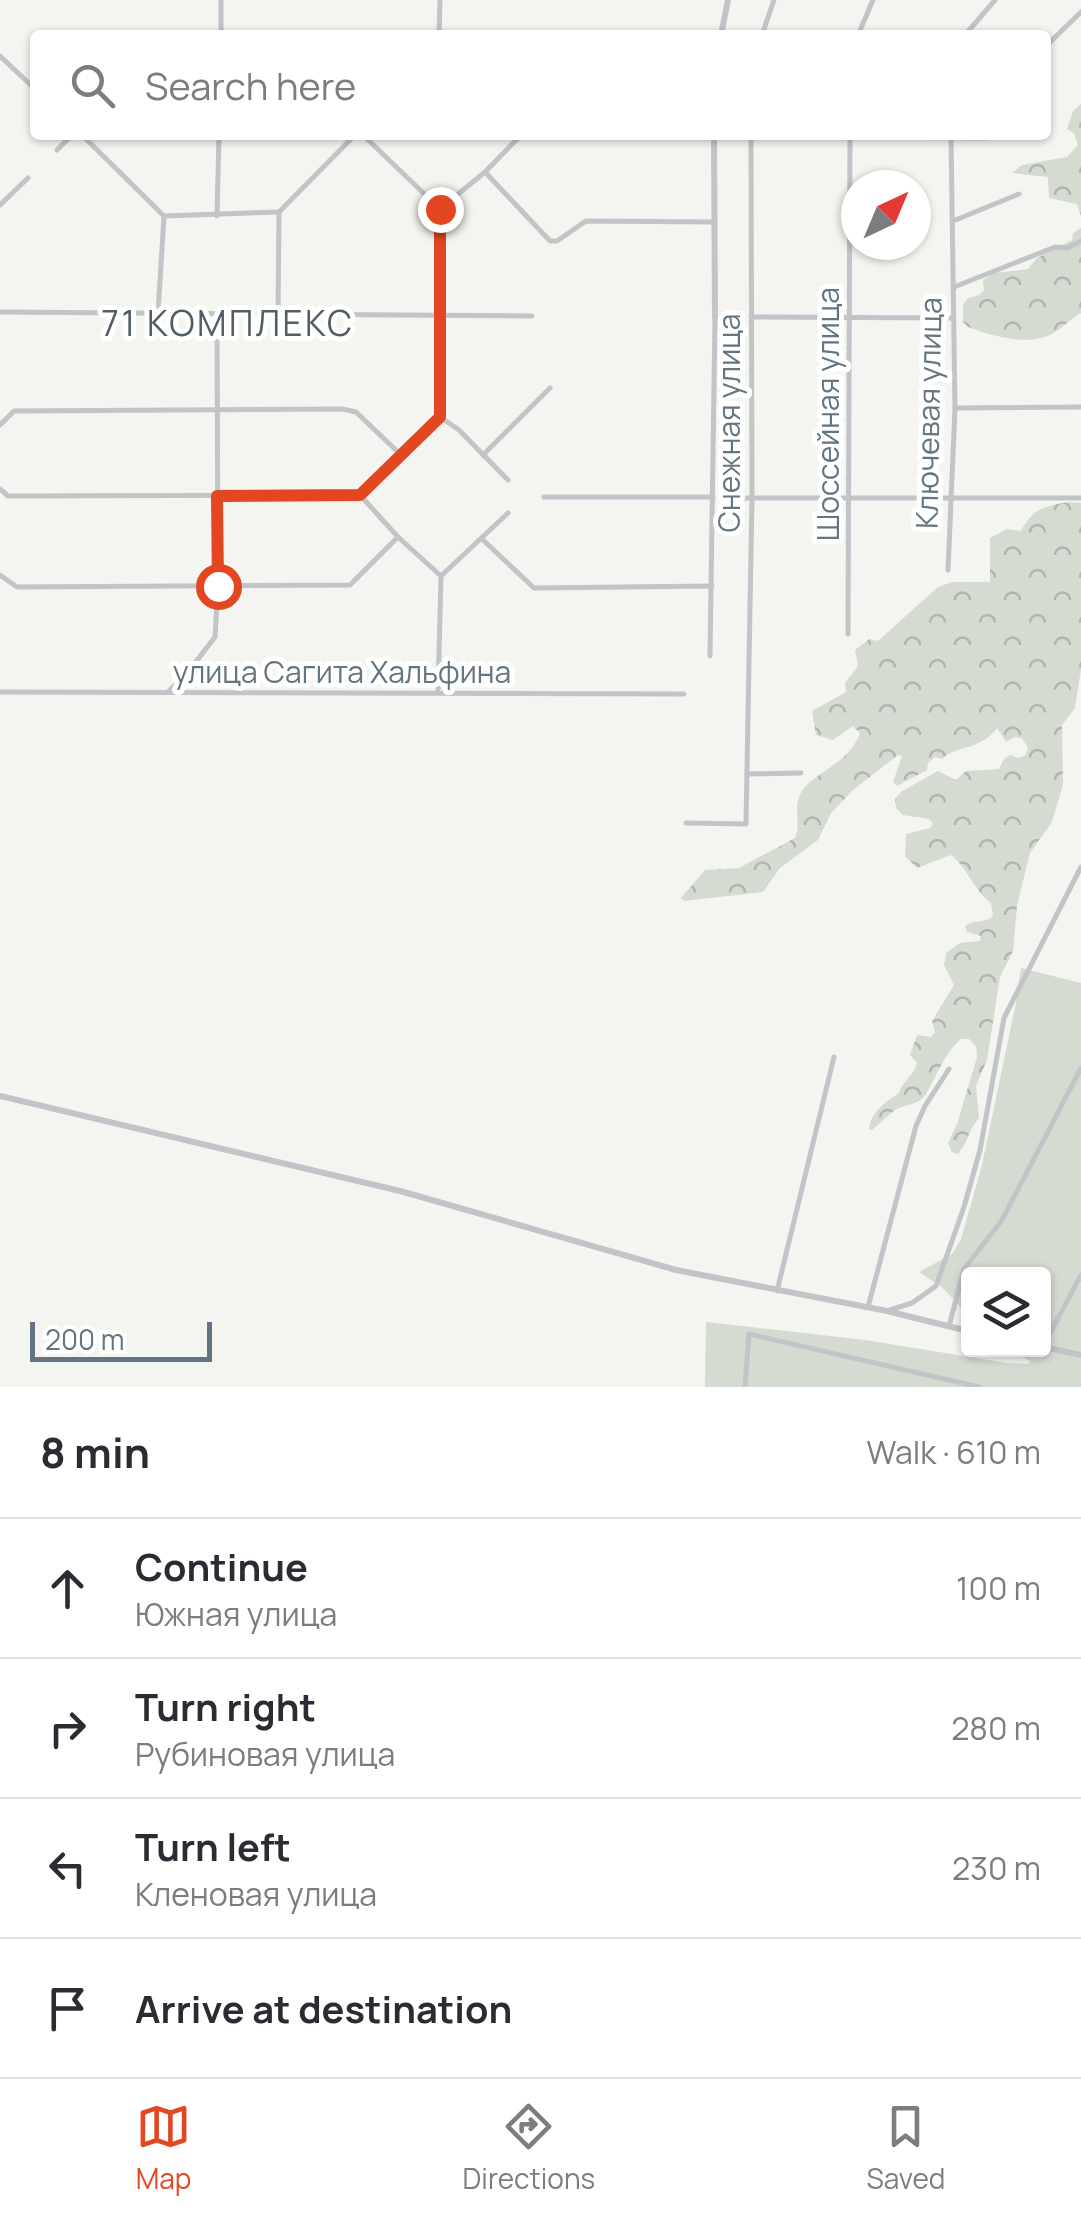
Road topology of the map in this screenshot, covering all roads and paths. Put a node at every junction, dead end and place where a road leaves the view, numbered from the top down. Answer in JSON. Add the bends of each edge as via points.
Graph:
{"nodes":[{"id":1,"x":221,"y":0,"type":"edge"},
{"id":2,"x":440,"y":0,"type":"edge"},
{"id":3,"x":728,"y":0,"type":"edge"},
{"id":4,"x":774,"y":0,"type":"edge"},
{"id":5,"x":873,"y":0,"type":"edge"},
{"id":6,"x":995,"y":0,"type":"edge"},
{"id":7,"x":1081,"y":12,"type":"edge"},
{"id":8,"x":221,"y":30,"type":"edge"},
{"id":9,"x":439,"y":30,"type":"edge"},
{"id":10,"x":723,"y":30,"type":"edge"},
{"id":11,"x":764,"y":30,"type":"edge"},
{"id":12,"x":860,"y":30,"type":"edge"},
{"id":13,"x":969,"y":30,"type":"edge"},
{"id":14,"x":1051,"y":41,"type":"edge"},
{"id":15,"x":0,"y":56,"type":"edge"},
{"id":16,"x":30,"y":84,"type":"edge"},
{"id":17,"x":67,"y":140,"type":"edge"},
{"id":18,"x":87,"y":140,"type":"edge"},
{"id":19,"x":219,"y":140,"type":"edge"},
{"id":20,"x":350,"y":140,"type":"edge"},
{"id":21,"x":368,"y":140,"type":"edge"},
{"id":22,"x":516,"y":140,"type":"edge"},
{"id":23,"x":714,"y":140,"type":"edge"},
{"id":24,"x":751,"y":140,"type":"edge"},
{"id":25,"x":850,"y":140,"type":"edge"},
{"id":26,"x":954,"y":140,"type":"edge"},
{"id":27,"x":57,"y":150,"type":"dead end"},
{"id":28,"x":485,"y":172,"type":"junction"},
{"id":29,"x":28,"y":178,"type":"dead end"},
{"id":30,"x":1019,"y":194,"type":"dead end"},
{"id":31,"x":0,"y":205,"type":"edge"},
{"id":32,"x":440,"y":209,"type":"junction"},
{"id":33,"x":279,"y":212,"type":"junction"},
{"id":34,"x":164,"y":216,"type":"junction"},
{"id":35,"x":217,"y":216,"type":"junction"},
{"id":36,"x":714,"y":222,"type":"junction"},
{"id":37,"x":952,"y":222,"type":"junction"},
{"id":38,"x":1081,"y":241,"type":"edge"},
{"id":39,"x":954,"y":286,"type":"junction"},
{"id":40,"x":0,"y":312,"type":"edge"},
{"id":41,"x":158,"y":312,"type":"junction"},
{"id":42,"x":217,"y":314,"type":"junction"},
{"id":43,"x":440,"y":314,"type":"junction"},
{"id":44,"x":278,"y":316,"type":"junction"},
{"id":45,"x":532,"y":316,"type":"dead end"},
{"id":46,"x":715,"y":318,"type":"joint"},
{"id":47,"x":751,"y":318,"type":"junction"},
{"id":48,"x":953,"y":318,"type":"junction"},
{"id":49,"x":850,"y":319,"type":"junction"},
{"id":50,"x":550,"y":388,"type":"dead end"},
{"id":51,"x":218,"y":408,"type":"junction"},
{"id":52,"x":955,"y":408,"type":"junction"},
{"id":53,"x":1081,"y":408,"type":"edge"},
{"id":54,"x":440,"y":417,"type":"junction"},
{"id":55,"x":0,"y":425,"type":"edge"},
{"id":56,"x":401,"y":455,"type":"junction"},
{"id":57,"x":483,"y":455,"type":"junction"},
{"id":58,"x":508,"y":480,"type":"dead end"},
{"id":59,"x":0,"y":489,"type":"edge"},
{"id":60,"x":360,"y":495,"type":"junction"},
{"id":61,"x":8,"y":496,"type":"junction"},
{"id":62,"x":217,"y":496,"type":"junction"},
{"id":63,"x":848,"y":497,"type":"junction"},
{"id":64,"x":544,"y":498,"type":"dead end"},
{"id":65,"x":713,"y":498,"type":"junction"},
{"id":66,"x":730,"y":498,"type":"dead end"},
{"id":67,"x":752,"y":498,"type":"junction"},
{"id":68,"x":1081,"y":498,"type":"edge"},
{"id":69,"x":952,"y":499,"type":"junction"},
{"id":70,"x":0,"y":505,"type":"edge"},
{"id":71,"x":508,"y":512,"type":"dead end"},
{"id":72,"x":398,"y":537,"type":"junction"},
{"id":73,"x":482,"y":539,"type":"junction"},
{"id":74,"x":948,"y":570,"type":"dead end"},
{"id":75,"x":0,"y":575,"type":"edge"},
{"id":76,"x":442,"y":576,"type":"junction"},
{"id":77,"x":218,"y":586,"type":"junction"},
{"id":78,"x":712,"y":586,"type":"junction"},
{"id":79,"x":848,"y":634,"type":"dead end"},
{"id":80,"x":710,"y":656,"type":"dead end"},
{"id":81,"x":0,"y":692,"type":"edge"},
{"id":82,"x":168,"y":692,"type":"junction"},
{"id":83,"x":438,"y":693,"type":"junction"},
{"id":84,"x":684,"y":694,"type":"dead end"},
{"id":85,"x":747,"y":774,"type":"junction"},
{"id":86,"x":802,"y":774,"type":"dead end"},
{"id":87,"x":686,"y":823,"type":"dead end"},
{"id":88,"x":1081,"y":867,"type":"edge"},
{"id":89,"x":834,"y":1057,"type":"dead end"},
{"id":90,"x":1081,"y":1068,"type":"edge"},
{"id":91,"x":949,"y":1069,"type":"dead end"},
{"id":92,"x":0,"y":1096,"type":"edge"},
{"id":93,"x":1081,"y":1275,"type":"edge"},
{"id":94,"x":778,"y":1291,"type":"junction"},
{"id":95,"x":868,"y":1307,"type":"junction"},
{"id":96,"x":887,"y":1311,"type":"junction"},
{"id":97,"x":950,"y":1326,"type":"junction"},
{"id":98,"x":961,"y":1328,"type":"edge"},
{"id":99,"x":1051,"y":1331,"type":"edge"},
{"id":100,"x":1051,"y":1348,"type":"edge"},
{"id":101,"x":1081,"y":1355,"type":"edge"},
{"id":102,"x":745,"y":1387,"type":"edge"},
{"id":103,"x":979,"y":1387,"type":"edge"}],
"edges":[{"from":1,"to":8,"type":"street"},
{"from":2,"to":9,"type":"street"},
{"from":3,"to":10,"type":"street"},
{"from":4,"to":11,"type":"street"},
{"from":5,"to":12,"type":"street"},
{"from":6,"to":13,"type":"street"},
{"from":7,"to":14,"type":"street"},
{"from":15,"to":16,"type":"street"},
{"from":17,"to":27,"type":"street"},
{"from":18,"to":34,"type":"street"},
{"from":19,"to":35,"type":"street"},
{"from":20,"to":33,"type":"street"},
{"from":21,"to":32,"type":"street"},
{"from":22,"to":28,"type":"street"},
{"from":23,"to":36,"type":"street"},
{"from":24,"to":47,"type":"street","name":"Снежная улица"},
{"from":25,"to":49,"type":"street","name":"Шоссейная улица"},
{"from":26,"to":37,"type":"street","name":"Ключевая улица"},
{"from":28,"to":32,"type":"street"},
{"from":28,"to":36,"type":"street","via":[[550,241],[586,221]]},
{"from":29,"to":31,"type":"street"},
{"from":30,"to":37,"type":"street"},
{"from":32,"to":43,"type":"street"},
{"from":33,"to":35,"type":"street"},
{"from":33,"to":44,"type":"street"},
{"from":34,"to":35,"type":"street"},
{"from":34,"to":41,"type":"street"},
{"from":36,"to":46,"type":"street"},
{"from":37,"to":39,"type":"street","name":"Ключевая улица"},
{"from":38,"to":39,"type":"street"},
{"from":39,"to":48,"type":"street","name":"Ключевая улица"},
{"from":40,"to":41,"type":"street"},
{"from":41,"to":42,"type":"street"},
{"from":42,"to":44,"type":"street"},
{"from":42,"to":51,"type":"street"},
{"from":43,"to":44,"type":"street"},
{"from":43,"to":45,"type":"street"},
{"from":43,"to":54,"type":"street"},
{"from":46,"to":65,"type":"street"},
{"from":47,"to":49,"type":"street"},
{"from":47,"to":67,"type":"street","name":"Снежная улица"},
{"from":48,"to":49,"type":"street"},
{"from":48,"to":52,"type":"street","name":"Ключевая улица"},
{"from":49,"to":63,"type":"street","name":"Шоссейная улица"},
{"from":50,"to":57,"type":"street"},
{"from":51,"to":55,"type":"street","via":[[14,411]]},
{"from":51,"to":56,"type":"street","via":[[356,412]]},
{"from":51,"to":62,"type":"street"},
{"from":52,"to":53,"type":"street"},
{"from":52,"to":69,"type":"street","name":"Ключевая улица"},
{"from":54,"to":56,"type":"street"},
{"from":54,"to":57,"type":"street"},
{"from":56,"to":60,"type":"street"},
{"from":57,"to":58,"type":"street"},
{"from":59,"to":61,"type":"street"},
{"from":60,"to":62,"type":"street"},
{"from":60,"to":72,"type":"street"},
{"from":61,"to":62,"type":"street"},
{"from":61,"to":70,"type":"street"},
{"from":62,"to":77,"type":"street"},
{"from":63,"to":67,"type":"street"},
{"from":63,"to":69,"type":"street"},
{"from":63,"to":79,"type":"street","name":"Шоссейная улица"},
{"from":64,"to":65,"type":"street"},
{"from":65,"to":78,"type":"street"},
{"from":66,"to":67,"type":"street"},
{"from":67,"to":85,"type":"street","name":"Снежная улица"},
{"from":68,"to":69,"type":"street"},
{"from":69,"to":74,"type":"street","name":"Ключевая улица"},
{"from":71,"to":73,"type":"street"},
{"from":72,"to":76,"type":"street"},
{"from":72,"to":77,"type":"street","via":[[350,585]]},
{"from":73,"to":76,"type":"street"},
{"from":73,"to":78,"type":"street","via":[[534,588]]},
{"from":75,"to":77,"type":"street","via":[[17,587]]},
{"from":76,"to":83,"type":"street"},
{"from":77,"to":82,"type":"street","via":[[214,636]]},
{"from":78,"to":80,"type":"street"},
{"from":81,"to":82,"type":"street","name":"улица Сагита Хальфина"},
{"from":82,"to":83,"type":"street","name":"улица Сагита Хальфина"},
{"from":83,"to":84,"type":"street","name":"улица Сагита Хальфина"},
{"from":85,"to":86,"type":"street"},
{"from":85,"to":87,"type":"street","name":"Снежная улица","via":[[746,824]]},
{"from":88,"to":96,"type":"street","via":[[1004,1018],[980,1150],[936,1286]]},
{"from":89,"to":94,"type":"street"},
{"from":90,"to":97,"type":"street","via":[[1002,1220],[964,1269]]},
{"from":91,"to":95,"type":"street","via":[[916,1126]]},
{"from":92,"to":94,"type":"street","via":[[400,1191],[676,1270]]},
{"from":93,"to":99,"type":"street"},
{"from":94,"to":95,"type":"street"},
{"from":95,"to":96,"type":"street"},
{"from":96,"to":97,"type":"street"},
{"from":97,"to":98,"type":"street"},
{"from":100,"to":101,"type":"street"},
{"from":102,"to":103,"type":"street","via":[[749,1334]]}]}
